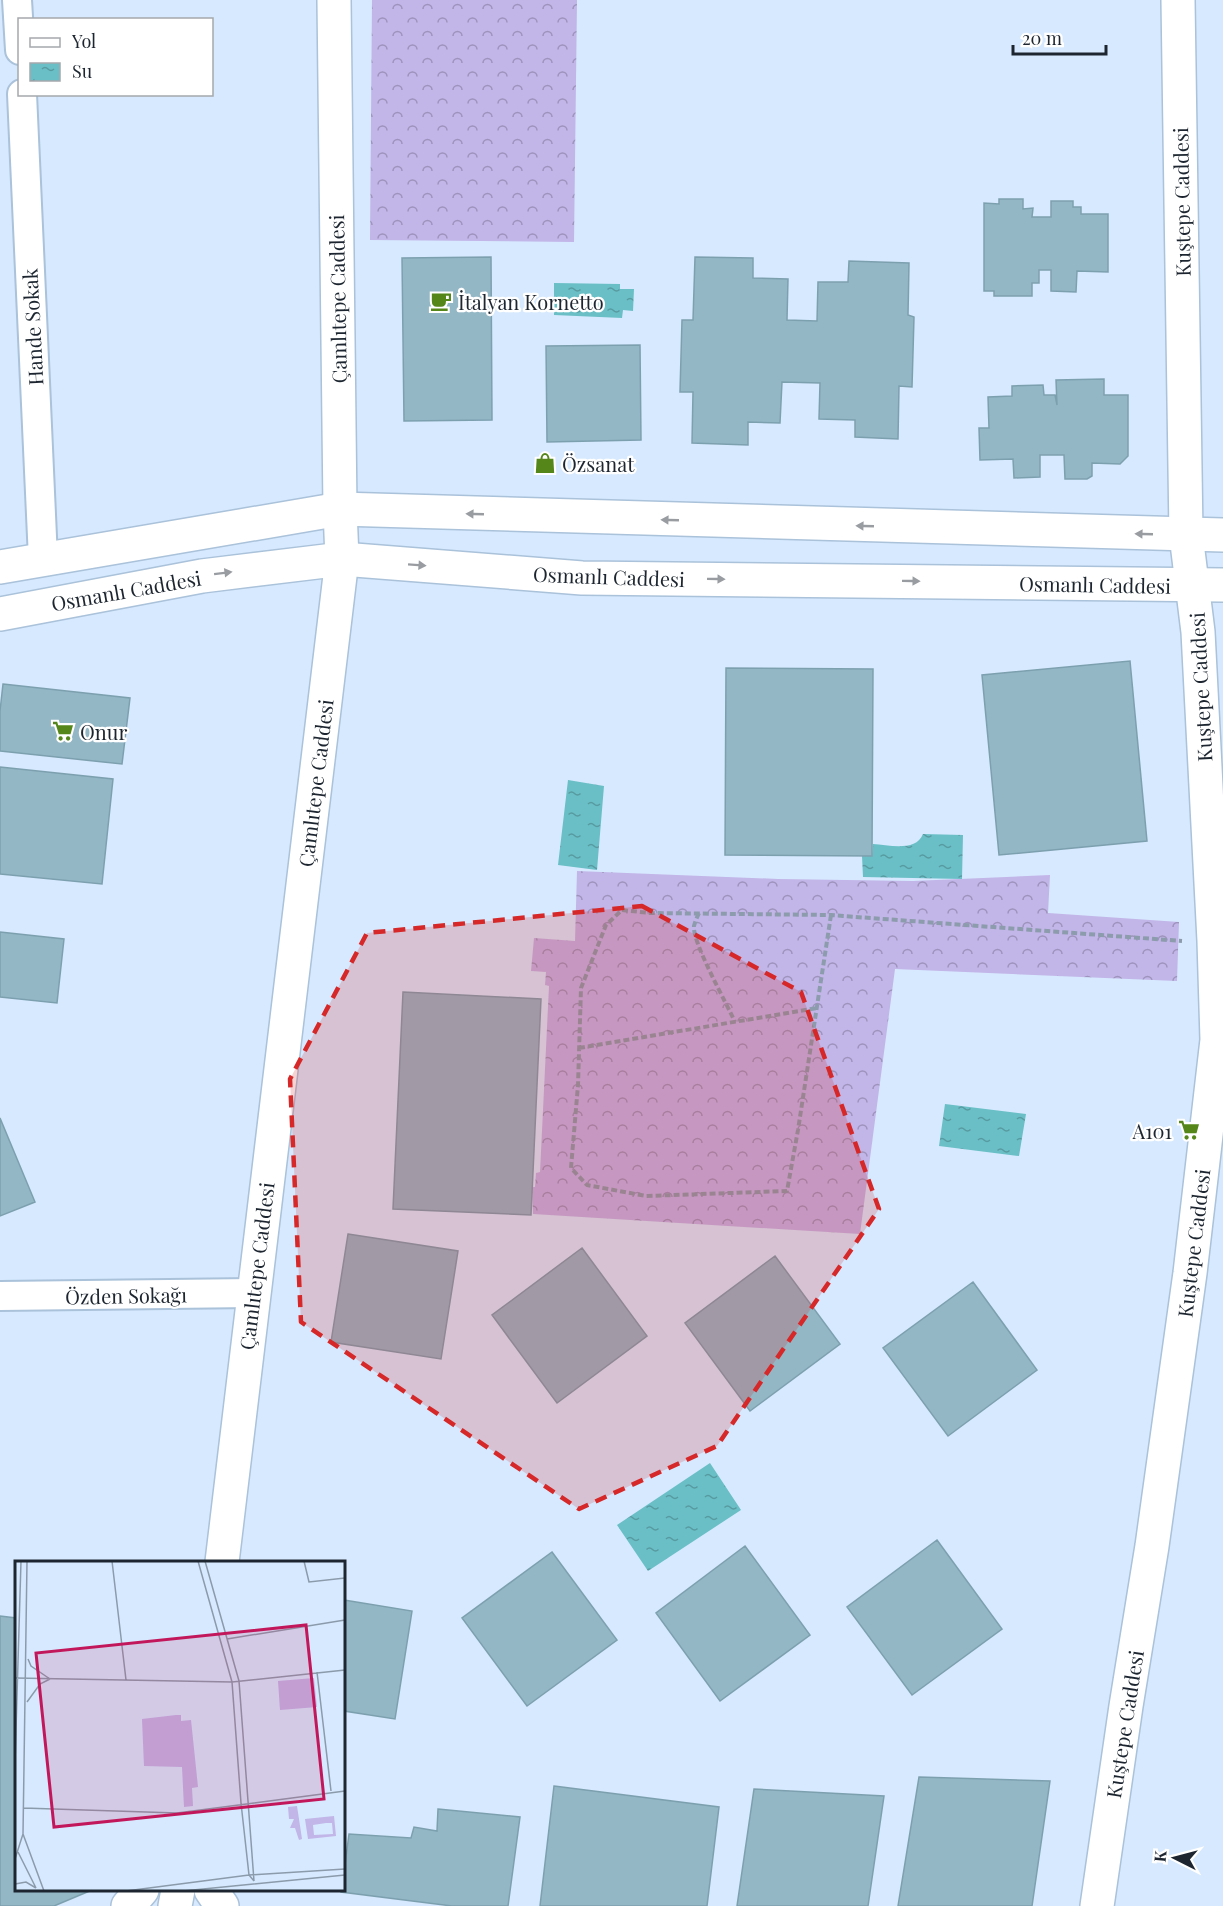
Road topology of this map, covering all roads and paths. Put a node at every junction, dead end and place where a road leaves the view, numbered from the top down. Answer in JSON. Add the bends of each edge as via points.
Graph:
{"nodes":[{"id":1,"x":17,"y":0,"type":"edge"},
{"id":2,"x":334,"y":0,"type":"edge"},
{"id":3,"x":1179,"y":0,"type":"edge"},
{"id":4,"x":18,"y":18,"type":"edge"},
{"id":5,"x":21,"y":96,"type":"edge"},
{"id":6,"x":340,"y":509,"type":"junction"},
{"id":7,"x":1186,"y":535,"type":"junction"},
{"id":8,"x":1223,"y":535,"type":"edge"},
{"id":9,"x":43,"y":559,"type":"junction"},
{"id":10,"x":342,"y":559,"type":"junction"},
{"id":11,"x":0,"y":567,"type":"edge"},
{"id":12,"x":1208,"y":585,"type":"edge"},
{"id":13,"x":0,"y":614,"type":"edge"},
{"id":14,"x":699,"y":913,"type":"junction"},
{"id":15,"x":831,"y":915,"type":"junction"},
{"id":16,"x":1189,"y":941,"type":"dead end"},
{"id":17,"x":817,"y":1008,"type":"junction"},
{"id":18,"x":735,"y":1022,"type":"junction"},
{"id":19,"x":579,"y":1048,"type":"junction"},
{"id":20,"x":253,"y":1293,"type":"junction"},
{"id":21,"x":0,"y":1296,"type":"edge"},
{"id":22,"x":222,"y":1561,"type":"edge"},
{"id":23,"x":141,"y":1891,"type":"edge"},
{"id":24,"x":178,"y":1891,"type":"edge"},
{"id":25,"x":212,"y":1891,"type":"edge"},
{"id":26,"x":128,"y":1906,"type":"edge"},
{"id":27,"x":175,"y":1906,"type":"edge"},
{"id":28,"x":222,"y":1906,"type":"edge"},
{"id":29,"x":1097,"y":1906,"type":"edge"}],
"edges":[{"from":1,"to":4,"type":"street"},
{"from":2,"to":6,"type":"street","name":"Çamlıtepe Caddesi"},
{"from":3,"to":7,"type":"street","name":"Kuştepe Caddesi"},
{"from":5,"to":9,"type":"street","name":"Hande Sokak"},
{"from":7,"to":6,"type":"street","one_way":true},
{"from":6,"to":9,"type":"street"},
{"from":6,"to":10,"type":"street","name":"Çamlıtepe Caddesi"},
{"from":7,"to":8,"type":"street"},
{"from":7,"to":12,"type":"street","name":"Kuştepe Caddesi"},
{"from":9,"to":11,"type":"street"},
{"from":10,"to":12,"type":"street","name":"Osmanlı Caddesi","one_way":true,"via":[[582,578]]},
{"from":13,"to":10,"type":"street","name":"Osmanlı Caddesi","one_way":true,"via":[[202,576]]},
{"from":10,"to":20,"type":"street","name":"Çamlıtepe Caddesi"},
{"from":12,"to":29,"type":"street","name":"Kuştepe Caddesi","via":[[1199,644],[1217,1040],[1190,1273]]},
{"from":14,"to":15,"type":"path"},
{"from":14,"to":18,"type":"path","via":[[695,933]]},
{"from":14,"to":19,"type":"path","via":[[622,910],[606,925],[581,988]]},
{"from":15,"to":16,"type":"path"},
{"from":15,"to":17,"type":"path"},
{"from":17,"to":18,"type":"path"},
{"from":17,"to":19,"type":"path","via":[[787,1191],[646,1196],[587,1185],[571,1168]]},
{"from":18,"to":19,"type":"path"},
{"from":20,"to":21,"type":"street","name":"Özden Sokağı"},
{"from":20,"to":22,"type":"street","name":"Çamlıtepe Caddesi"},
{"from":23,"to":26,"type":"street"},
{"from":24,"to":27,"type":"street"},
{"from":25,"to":28,"type":"street"}]}
